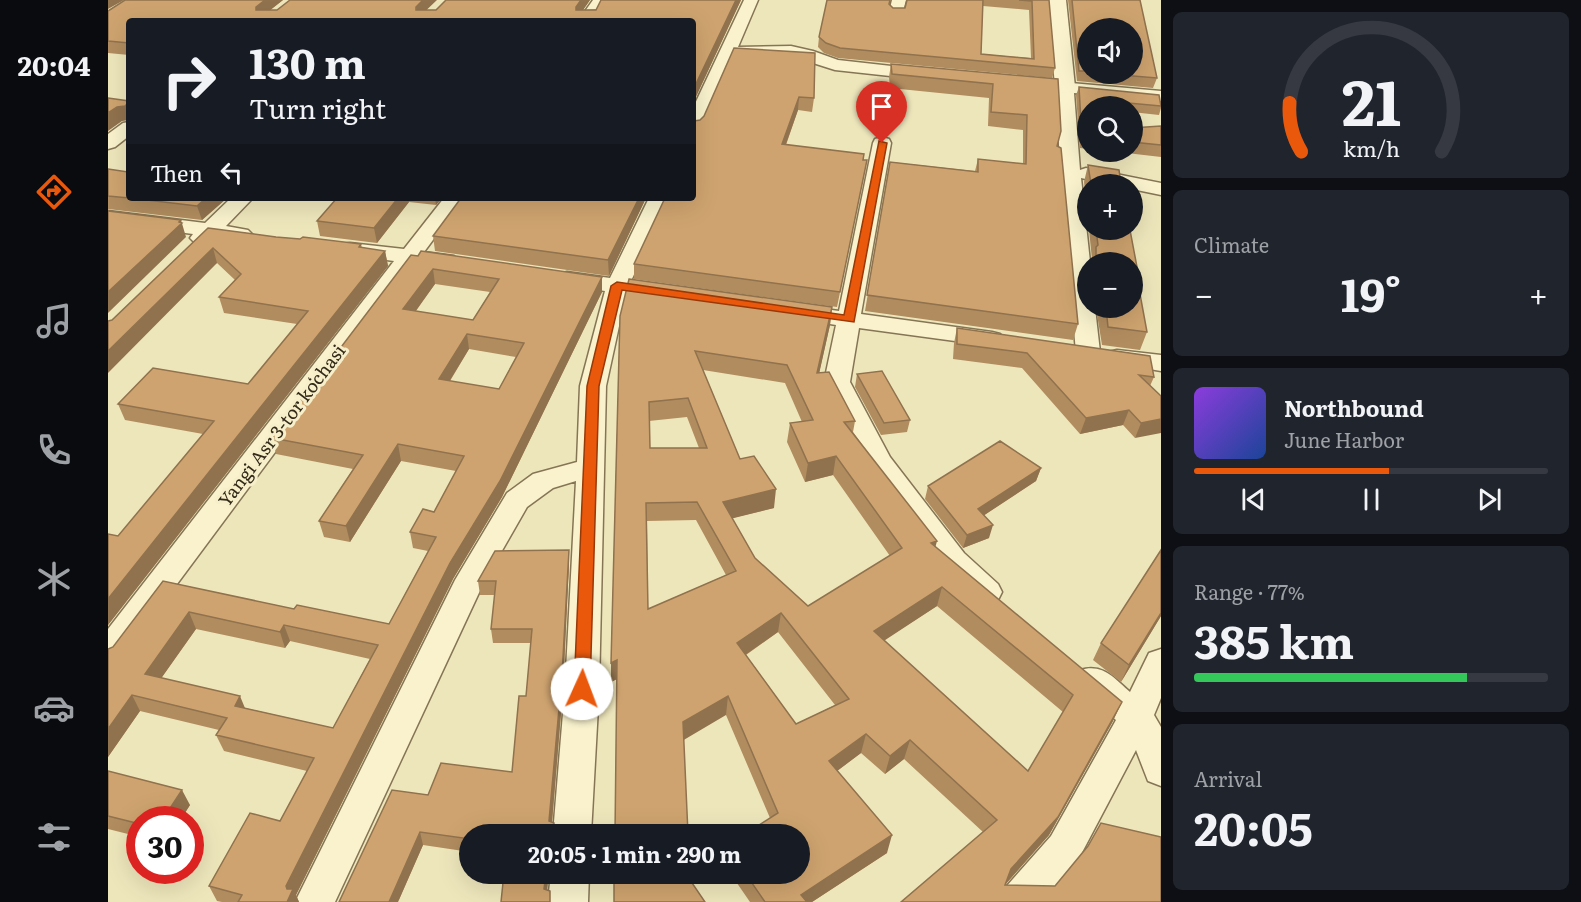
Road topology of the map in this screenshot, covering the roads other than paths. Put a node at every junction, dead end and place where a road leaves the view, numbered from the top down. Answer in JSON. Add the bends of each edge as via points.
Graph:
{"nodes":[{"id":1,"x":600,"y":0,"type":"edge"},
{"id":2,"x":751,"y":0,"type":"edge"},
{"id":3,"x":1057,"y":0,"type":"edge"},
{"id":4,"x":588,"y":18,"type":"edge"},
{"id":5,"x":727,"y":52,"type":"junction"},
{"id":6,"x":940,"y":76,"type":"edge"},
{"id":7,"x":1020,"y":83,"type":"edge"},
{"id":8,"x":1065,"y":87,"type":"junction"},
{"id":9,"x":1161,"y":96,"type":"edge"},
{"id":10,"x":696,"y":121,"type":"edge"},
{"id":11,"x":126,"y":129,"type":"edge"},
{"id":12,"x":108,"y":143,"type":"edge"},
{"id":13,"x":882,"y":143,"type":"dead end"},
{"id":14,"x":1070,"y":171,"type":"junction"},
{"id":15,"x":1161,"y":189,"type":"edge"},
{"id":16,"x":240,"y":201,"type":"edge"},
{"id":17,"x":452,"y":201,"type":"edge"},
{"id":18,"x":658,"y":201,"type":"edge"},
{"id":19,"x":108,"y":217,"type":"edge"},
{"id":20,"x":209,"y":230,"type":"junction"},
{"id":21,"x":256,"y":236,"type":"edge"},
{"id":22,"x":327,"y":246,"type":"edge"},
{"id":23,"x":184,"y":255,"type":"edge"},
{"id":24,"x":410,"y":256,"type":"junction"},
{"id":25,"x":468,"y":264,"type":"edge"},
{"id":26,"x":548,"y":276,"type":"edge"},
{"id":27,"x":617,"y":286,"type":"junction"},
{"id":28,"x":687,"y":296,"type":"edge"},
{"id":29,"x":780,"y":310,"type":"edge"},
{"id":30,"x":849,"y":320,"type":"junction"},
{"id":31,"x":1009,"y":341,"type":"edge"},
{"id":32,"x":1161,"y":363,"type":"edge"},
{"id":33,"x":590,"y":468,"type":"junction"},
{"id":34,"x":1009,"y":612,"type":"edge"},
{"id":35,"x":108,"y":653,"type":"edge"},
{"id":36,"x":1161,"y":662,"type":"edge"},
{"id":37,"x":1071,"y":664,"type":"edge"},
{"id":38,"x":1136,"y":716,"type":"junction"},
{"id":39,"x":1161,"y":770,"type":"edge"},
{"id":40,"x":574,"y":824,"type":"edge"},
{"id":41,"x":569,"y":884,"type":"edge"},
{"id":42,"x":315,"y":902,"type":"edge"},
{"id":43,"x":568,"y":902,"type":"edge"},
{"id":44,"x":1019,"y":902,"type":"edge"}],
"edges":[{"from":1,"to":4,"type":"street"},
{"from":2,"to":5,"type":"street"},
{"from":3,"to":8,"type":"street"},
{"from":5,"to":6,"type":"street","via":[[790,51],[835,65]]},
{"from":5,"to":10,"type":"street"},
{"from":7,"to":8,"type":"street"},
{"from":8,"to":9,"type":"street"},
{"from":8,"to":14,"type":"street"},
{"from":11,"to":12,"type":"street"},
{"from":13,"to":30,"type":"street"},
{"from":14,"to":15,"type":"street"},
{"from":14,"to":32,"type":"street","via":[[1077,351]]},
{"from":16,"to":20,"type":"street"},
{"from":17,"to":24,"type":"street","name":"Yangi Asr 3-tor koʻchasi"},
{"from":18,"to":27,"type":"street"},
{"from":19,"to":20,"type":"street"},
{"from":20,"to":21,"type":"street"},
{"from":20,"to":23,"type":"street"},
{"from":22,"to":24,"type":"street"},
{"from":24,"to":25,"type":"street"},
{"from":24,"to":35,"type":"street","name":"Yangi Asr 3-tor koʻchasi"},
{"from":26,"to":27,"type":"street"},
{"from":27,"to":28,"type":"street"},
{"from":27,"to":33,"type":"street","via":[[593,386]]},
{"from":29,"to":30,"type":"street"},
{"from":30,"to":31,"type":"street"},
{"from":30,"to":34,"type":"street","via":[[837,382],[879,461],[953,561]]},
{"from":33,"to":40,"type":"street"},
{"from":33,"to":42,"type":"street","via":[[543,481],[517,500],[470,580]]},
{"from":36,"to":38,"type":"street"},
{"from":37,"to":38,"type":"street"},
{"from":38,"to":39,"type":"street"},
{"from":38,"to":44,"type":"street","via":[[1064,849]]},
{"from":41,"to":43,"type":"street"}]}
